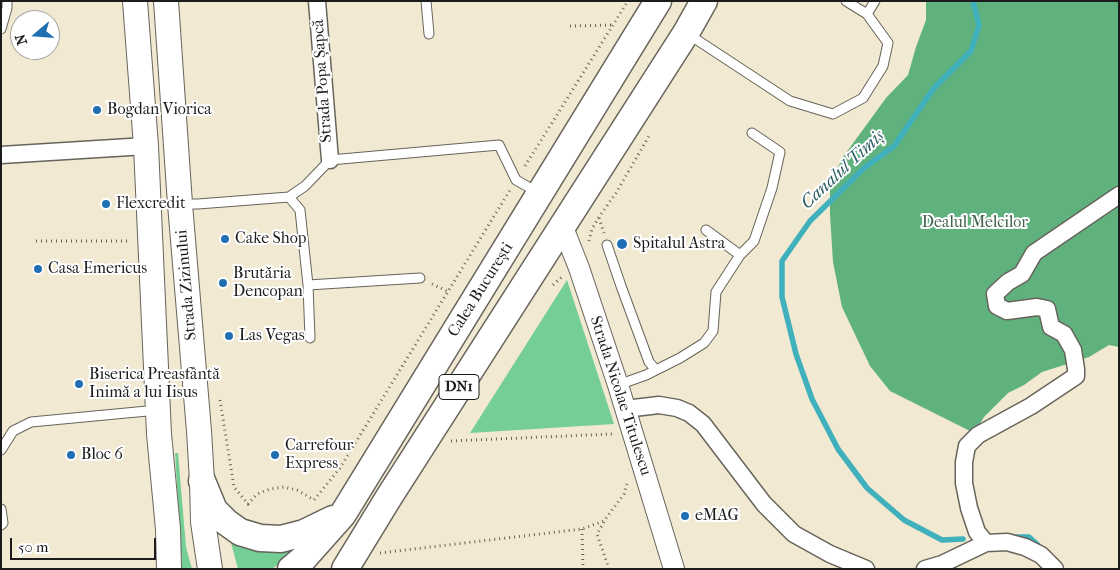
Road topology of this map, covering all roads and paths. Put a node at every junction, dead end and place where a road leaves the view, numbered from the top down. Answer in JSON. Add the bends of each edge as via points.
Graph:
{"nodes":[{"id":1,"x":7,"y":1,"type":"edge"},
{"id":2,"x":135,"y":1,"type":"edge"},
{"id":3,"x":166,"y":1,"type":"edge"},
{"id":4,"x":317,"y":1,"type":"edge"},
{"id":5,"x":426,"y":1,"type":"edge"},
{"id":6,"x":628,"y":1,"type":"edge"},
{"id":7,"x":658,"y":1,"type":"edge"},
{"id":8,"x":704,"y":1,"type":"edge"},
{"id":9,"x":846,"y":1,"type":"edge"},
{"id":10,"x":875,"y":1,"type":"edge"},
{"id":11,"x":867,"y":14,"type":"junction"},
{"id":12,"x":613,"y":25,"type":"junction"},
{"id":13,"x":570,"y":26,"type":"dead end"},
{"id":14,"x":1,"y":29,"type":"edge"},
{"id":15,"x":686,"y":33,"type":"junction"},
{"id":16,"x":429,"y":34,"type":"dead end"},
{"id":17,"x":752,"y":133,"type":"dead end"},
{"id":18,"x":146,"y":146,"type":"junction"},
{"id":19,"x":1,"y":155,"type":"edge"},
{"id":20,"x":330,"y":160,"type":"junction"},
{"id":21,"x":516,"y":180,"type":"junction"},
{"id":22,"x":540,"y":194,"type":"junction"},
{"id":23,"x":1119,"y":195,"type":"edge"},
{"id":24,"x":289,"y":197,"type":"junction"},
{"id":25,"x":180,"y":204,"type":"junction"},
{"id":26,"x":562,"y":225,"type":"junction"},
{"id":27,"x":706,"y":230,"type":"dead end"},
{"id":28,"x":36,"y":241,"type":"dead end"},
{"id":29,"x":127,"y":241,"type":"dead end"},
{"id":30,"x":607,"y":245,"type":"dead end"},
{"id":31,"x":740,"y":255,"type":"junction"},
{"id":32,"x":420,"y":278,"type":"dead end"},
{"id":33,"x":308,"y":286,"type":"junction"},
{"id":34,"x":310,"y":338,"type":"dead end"},
{"id":35,"x":656,"y":370,"type":"junction"},
{"id":36,"x":618,"y":385,"type":"junction"},
{"id":37,"x":625,"y":408,"type":"junction"},
{"id":38,"x":158,"y":410,"type":"junction"},
{"id":39,"x":618,"y":434,"type":"dead end"},
{"id":40,"x":451,"y":441,"type":"dead end"},
{"id":41,"x":1,"y":450,"type":"edge"},
{"id":42,"x":629,"y":476,"type":"dead end"},
{"id":43,"x":202,"y":481,"type":"junction"},
{"id":44,"x":248,"y":504,"type":"dead end"},
{"id":45,"x":1,"y":510,"type":"edge"},
{"id":46,"x":343,"y":514,"type":"junction"},
{"id":47,"x":604,"y":521,"type":"junction"},
{"id":48,"x":1,"y":525,"type":"edge"},
{"id":49,"x":582,"y":529,"type":"junction"},
{"id":50,"x":986,"y":543,"type":"junction"},
{"id":51,"x":373,"y":554,"type":"dead end"},
{"id":52,"x":169,"y":569,"type":"edge"},
{"id":53,"x":210,"y":569,"type":"edge"},
{"id":54,"x":292,"y":569,"type":"edge"},
{"id":55,"x":345,"y":569,"type":"edge"},
{"id":56,"x":583,"y":569,"type":"edge"},
{"id":57,"x":609,"y":569,"type":"edge"},
{"id":58,"x":674,"y":569,"type":"edge"},
{"id":59,"x":866,"y":569,"type":"edge"},
{"id":60,"x":926,"y":569,"type":"edge"},
{"id":61,"x":1055,"y":569,"type":"edge"}],
"edges":[{"from":1,"to":14,"type":"lane"},
{"from":2,"to":18,"type":"main road","name":"Strada Zizinului"},
{"from":3,"to":25,"type":"main road","name":"Strada Zizinului"},
{"from":4,"to":20,"type":"street","name":"Strada Popa Șapcă"},
{"from":5,"to":16,"type":"lane"},
{"from":6,"to":12,"type":"path"},
{"from":7,"to":22,"type":"main road","name":"Calea București","number":"DN1"},
{"from":8,"to":15,"type":"main road","name":"Calea București","number":"DN1"},
{"from":9,"to":11,"type":"lane"},
{"from":10,"to":11,"type":"lane"},
{"from":11,"to":15,"type":"lane","via":[[888,43],[883,66],[863,98],[833,114],[790,101]]},
{"from":12,"to":13,"type":"path"},
{"from":12,"to":21,"type":"path"},
{"from":15,"to":26,"type":"main road","name":"Calea București","number":"DN1"},
{"from":17,"to":31,"type":"lane","via":[[780,152],[754,241]]},
{"from":18,"to":19,"type":"street"},
{"from":18,"to":38,"type":"main road","name":"Strada Zizinului"},
{"from":20,"to":21,"type":"lane","via":[[499,146]]},
{"from":20,"to":24,"type":"lane","via":[[305,186]]},
{"from":21,"to":22,"type":"lane"},
{"from":21,"to":44,"type":"path","via":[[340,468],[314,500],[284,487],[257,494]]},
{"from":22,"to":46,"type":"main road","name":"Calea București","number":"DN1"},
{"from":23,"to":50,"type":"street","via":[[1034,254],[1022,274],[995,294],[997,306],[1007,311],[1037,307],[1047,310],[1051,327],[1064,334],[1073,350],[1076,376],[978,435],[967,446],[964,483],[977,532]]},
{"from":24,"to":25,"type":"lane"},
{"from":24,"to":33,"type":"lane","via":[[300,210]]},
{"from":25,"to":43,"type":"main road","name":"Strada Zizinului"},
{"from":26,"to":36,"type":"street","name":"Strada Nicolae Titulescu"},
{"from":26,"to":55,"type":"main road","name":"Calea București","number":"DN1"},
{"from":27,"to":31,"type":"lane"},
{"from":28,"to":29,"type":"path"},
{"from":30,"to":35,"type":"lane","via":[[649,362]]},
{"from":31,"to":35,"type":"lane","via":[[716,292],[713,331],[704,343]]},
{"from":32,"to":33,"type":"lane"},
{"from":33,"to":34,"type":"lane"},
{"from":35,"to":36,"type":"lane"},
{"from":36,"to":37,"type":"street","name":"Strada Nicolae Titulescu"},
{"from":37,"to":58,"type":"street","name":"Strada Nicolae Titulescu"},
{"from":37,"to":59,"type":"street","via":[[659,405],[689,413],[703,424],[764,504],[794,534]]},
{"from":38,"to":41,"type":"lane","via":[[31,422],[13,431]]},
{"from":38,"to":52,"type":"main road","name":"Strada Zizinului"},
{"from":39,"to":40,"type":"path"},
{"from":42,"to":47,"type":"path","via":[[624,494]]},
{"from":43,"to":46,"type":"main road","via":[[214,510],[226,522],[240,532],[260,538],[281,539],[304,533]]},
{"from":43,"to":53,"type":"main road","name":"Strada Zizinului","via":[[203,522]]},
{"from":45,"to":48,"type":"lane"},
{"from":46,"to":54,"type":"main road","name":"Calea București","number":"DN1"},
{"from":47,"to":49,"type":"path"},
{"from":47,"to":57,"type":"path","via":[[597,534]]},
{"from":49,"to":51,"type":"path"},
{"from":49,"to":56,"type":"path"},
{"from":50,"to":60,"type":"street"},
{"from":50,"to":61,"type":"street","via":[[1007,542],[1025,547]]}]}
